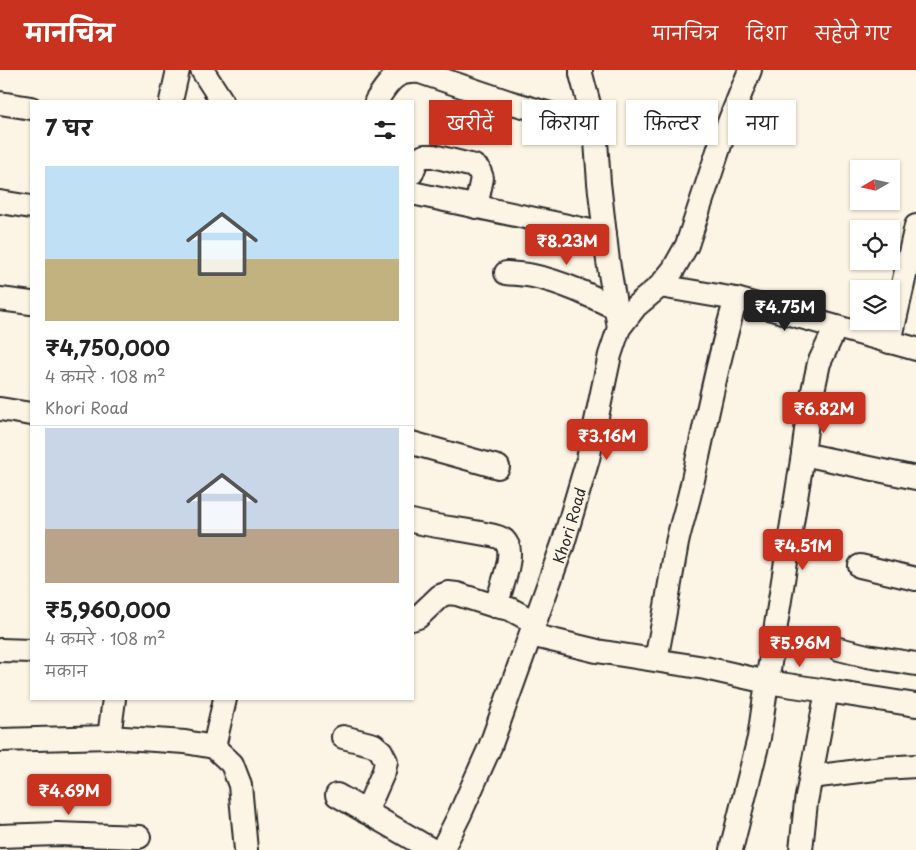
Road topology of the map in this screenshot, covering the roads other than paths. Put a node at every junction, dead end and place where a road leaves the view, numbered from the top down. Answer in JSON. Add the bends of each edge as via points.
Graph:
{"nodes":[{"id":1,"x":178,"y":70,"type":"edge"},
{"id":2,"x":202,"y":70,"type":"edge"},
{"id":3,"x":581,"y":70,"type":"edge"},
{"id":4,"x":750,"y":70,"type":"edge"},
{"id":5,"x":172,"y":100,"type":"edge"},
{"id":6,"x":221,"y":100,"type":"edge"},
{"id":7,"x":377,"y":100,"type":"edge"},
{"id":8,"x":588,"y":100,"type":"edge"},
{"id":9,"x":0,"y":103,"type":"edge"},
{"id":10,"x":522,"y":106,"type":"edge"},
{"id":11,"x":30,"y":108,"type":"edge"},
{"id":12,"x":596,"y":145,"type":"edge"},
{"id":13,"x":414,"y":168,"type":"edge"},
{"id":14,"x":414,"y":194,"type":"edge"},
{"id":15,"x":0,"y":202,"type":"edge"},
{"id":16,"x":30,"y":207,"type":"edge"},
{"id":17,"x":476,"y":207,"type":"junction"},
{"id":18,"x":605,"y":234,"type":"junction"},
{"id":19,"x":915,"y":238,"type":"edge"},
{"id":20,"x":506,"y":273,"type":"dead end"},
{"id":21,"x":660,"y":286,"type":"junction"},
{"id":22,"x":0,"y":299,"type":"edge"},
{"id":23,"x":736,"y":299,"type":"junction"},
{"id":24,"x":30,"y":303,"type":"edge"},
{"id":25,"x":618,"y":318,"type":"junction"},
{"id":26,"x":836,"y":327,"type":"junction"},
{"id":27,"x":890,"y":342,"type":"junction"},
{"id":28,"x":916,"y":349,"type":"edge"},
{"id":29,"x":0,"y":409,"type":"edge"},
{"id":30,"x":30,"y":414,"type":"edge"},
{"id":31,"x":414,"y":444,"type":"edge"},
{"id":32,"x":803,"y":454,"type":"junction"},
{"id":33,"x":498,"y":466,"type":"dead end"},
{"id":34,"x":916,"y":478,"type":"edge"},
{"id":35,"x":414,"y":521,"type":"edge"},
{"id":36,"x":860,"y":566,"type":"dead end"},
{"id":37,"x":916,"y":579,"type":"edge"},
{"id":38,"x":495,"y":606,"type":"junction"},
{"id":39,"x":414,"y":618,"type":"edge"},
{"id":40,"x":532,"y":628,"type":"junction"},
{"id":41,"x":839,"y":649,"type":"dead end"},
{"id":42,"x":0,"y":650,"type":"edge"},
{"id":43,"x":30,"y":652,"type":"edge"},
{"id":44,"x":656,"y":660,"type":"junction"},
{"id":45,"x":916,"y":664,"type":"edge"},
{"id":46,"x":767,"y":682,"type":"junction"},
{"id":47,"x":827,"y":691,"type":"junction"},
{"id":48,"x":114,"y":700,"type":"edge"},
{"id":49,"x":225,"y":700,"type":"edge"},
{"id":50,"x":916,"y":705,"type":"edge"},
{"id":51,"x":109,"y":737,"type":"junction"},
{"id":52,"x":343,"y":737,"type":"dead end"},
{"id":53,"x":0,"y":740,"type":"edge"},
{"id":54,"x":214,"y":748,"type":"junction"},
{"id":55,"x":916,"y":766,"type":"edge"},
{"id":56,"x":811,"y":777,"type":"junction"},
{"id":57,"x":337,"y":795,"type":"dead end"},
{"id":58,"x":366,"y":812,"type":"junction"},
{"id":59,"x":0,"y":836,"type":"edge"},
{"id":60,"x":139,"y":837,"type":"dead end"},
{"id":61,"x":246,"y":850,"type":"edge"},
{"id":62,"x":432,"y":850,"type":"edge"},
{"id":63,"x":442,"y":850,"type":"edge"},
{"id":64,"x":731,"y":850,"type":"edge"},
{"id":65,"x":801,"y":850,"type":"edge"}],
"edges":[{"from":1,"to":5,"type":"street"},
{"from":2,"to":6,"type":"street"},
{"from":3,"to":8,"type":"street"},
{"from":4,"to":21,"type":"street","name":"Khori Road","via":[[721,142],[687,244],[674,270]]},
{"from":7,"to":10,"type":"street","via":[[392,79],[400,72],[410,70]]},
{"from":9,"to":11,"type":"street"},
{"from":12,"to":18,"type":"street"},
{"from":13,"to":17,"type":"street","via":[[417,160],[424,156],[474,166],[480,170],[482,178]]},
{"from":14,"to":17,"type":"street"},
{"from":15,"to":16,"type":"street"},
{"from":17,"to":18,"type":"street"},
{"from":18,"to":25,"type":"street"},
{"from":19,"to":27,"type":"street"},
{"from":20,"to":25,"type":"street","via":[[531,275],[583,292]]},
{"from":21,"to":23,"type":"street"},
{"from":21,"to":25,"type":"street","name":"Khori Road"},
{"from":22,"to":24,"type":"street"},
{"from":23,"to":26,"type":"street"},
{"from":23,"to":44,"type":"street","via":[[714,379]]},
{"from":25,"to":40,"type":"street","name":"Khori Road","via":[[583,478],[564,544]]},
{"from":26,"to":27,"type":"street"},
{"from":26,"to":32,"type":"street","via":[[819,363]]},
{"from":27,"to":28,"type":"street"},
{"from":29,"to":30,"type":"street"},
{"from":31,"to":33,"type":"street"},
{"from":32,"to":34,"type":"street"},
{"from":32,"to":46,"type":"street"},
{"from":35,"to":38,"type":"street","via":[[497,536],[504,540],[509,560]]},
{"from":36,"to":37,"type":"street"},
{"from":38,"to":39,"type":"street","via":[[448,593]]},
{"from":38,"to":40,"type":"street","via":[[510,609]]},
{"from":40,"to":44,"type":"street","via":[[597,651]]},
{"from":40,"to":63,"type":"street","name":"Khori Road","via":[[490,747]]},
{"from":41,"to":45,"type":"street"},
{"from":42,"to":43,"type":"street"},
{"from":44,"to":46,"type":"street"},
{"from":46,"to":47,"type":"street"},
{"from":46,"to":64,"type":"street","via":[[759,738]]},
{"from":47,"to":50,"type":"street"},
{"from":47,"to":56,"type":"street"},
{"from":48,"to":51,"type":"street"},
{"from":49,"to":54,"type":"street"},
{"from":51,"to":53,"type":"street"},
{"from":51,"to":54,"type":"street","via":[[184,742]]},
{"from":52,"to":58,"type":"street","via":[[374,745],[386,761]]},
{"from":54,"to":61,"type":"street","via":[[232,764],[240,784]]},
{"from":55,"to":56,"type":"street"},
{"from":56,"to":65,"type":"street"},
{"from":57,"to":58,"type":"street"},
{"from":58,"to":62,"type":"street"},
{"from":59,"to":60,"type":"street"}]}
